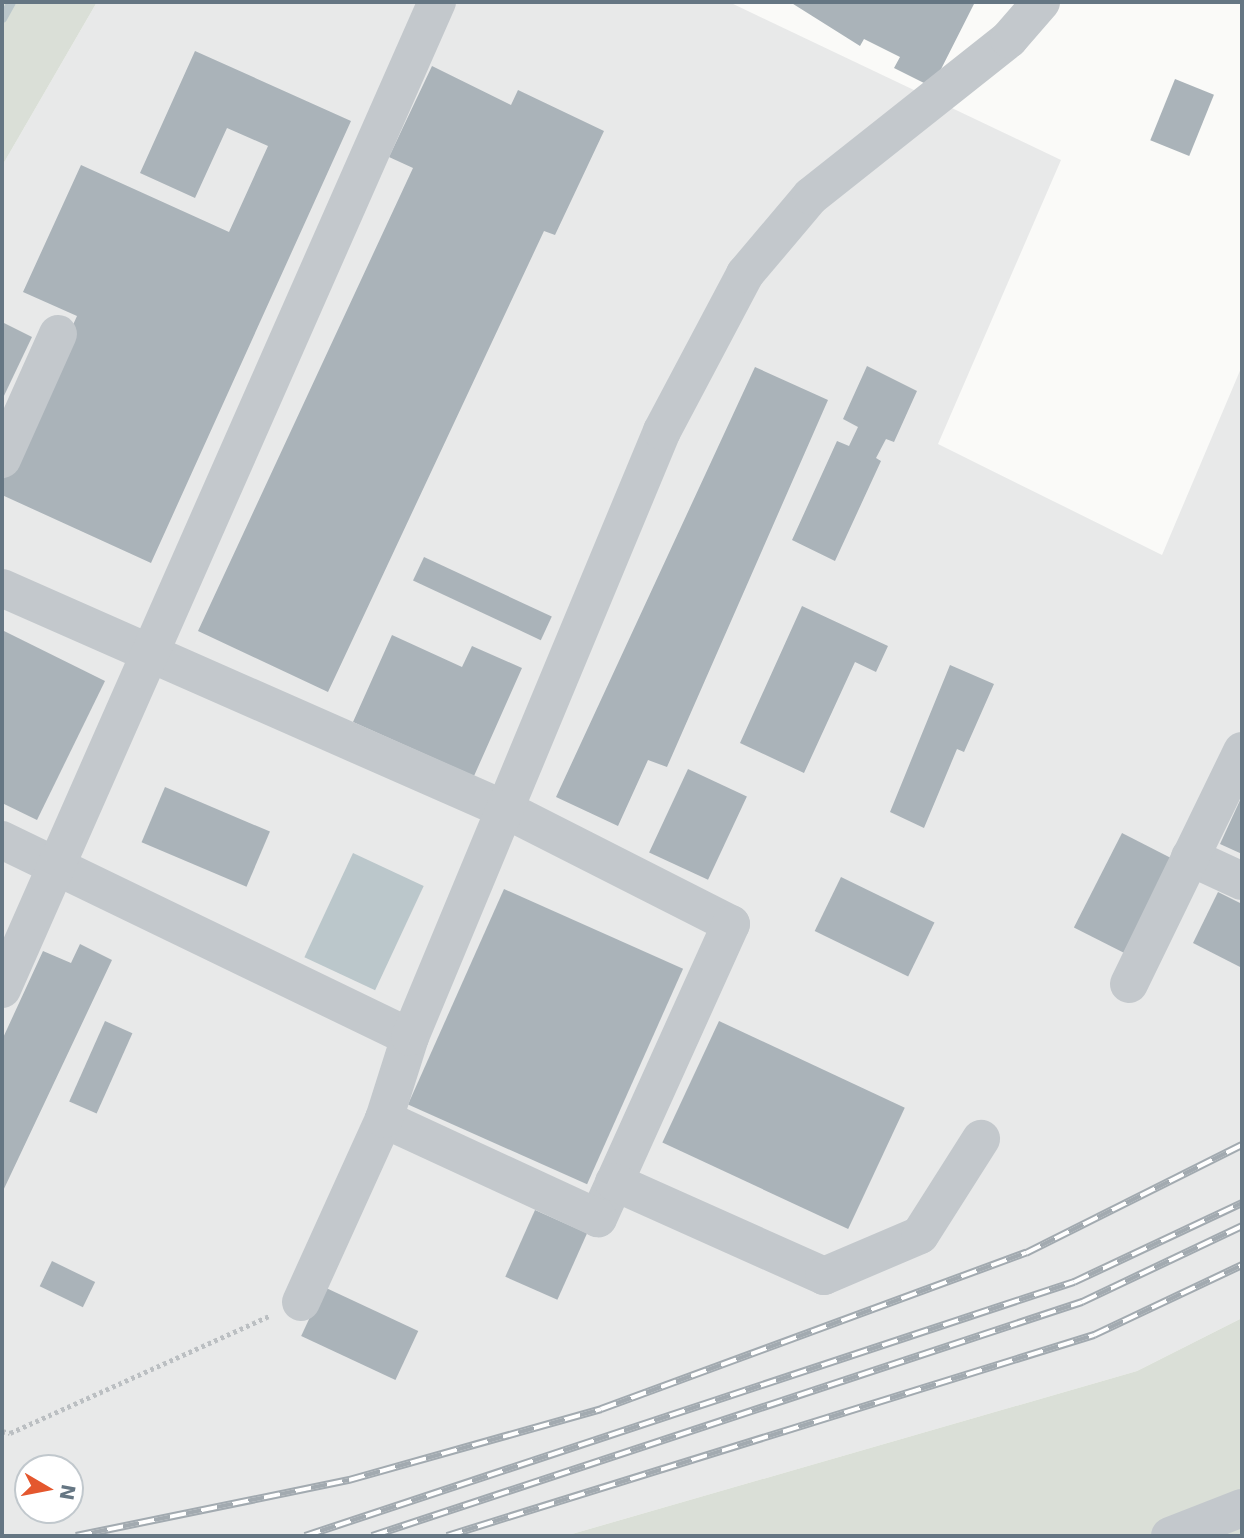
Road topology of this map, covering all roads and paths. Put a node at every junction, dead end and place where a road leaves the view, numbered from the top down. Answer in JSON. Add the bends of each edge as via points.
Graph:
{"nodes":[{"id":1,"x":437,"y":2,"type":"edge"},
{"id":2,"x":1041,"y":2,"type":"edge"},
{"id":3,"x":58,"y":334,"type":"dead end"},
{"id":4,"x":2,"y":458,"type":"edge"},
{"id":5,"x":2,"y":588,"type":"edge"},
{"id":6,"x":149,"y":656,"type":"junction"},
{"id":7,"x":1242,"y":751,"type":"edge"},
{"id":8,"x":508,"y":811,"type":"junction"},
{"id":9,"x":2,"y":840,"type":"edge"},
{"id":10,"x":1190,"y":857,"type":"junction"},
{"id":11,"x":57,"y":865,"type":"junction"},
{"id":12,"x":1242,"y":881,"type":"edge"},
{"id":13,"x":1129,"y":984,"type":"dead end"},
{"id":14,"x":2,"y":989,"type":"edge"},
{"id":15,"x":410,"y":1037,"type":"junction"},
{"id":16,"x":383,"y":1119,"type":"junction"},
{"id":17,"x":981,"y":1139,"type":"dead end"},
{"id":18,"x":614,"y":1182,"type":"junction"},
{"id":19,"x":301,"y":1302,"type":"joint"},
{"id":20,"x":2,"y":1431,"type":"edge"},
{"id":21,"x":1242,"y":1508,"type":"edge"},
{"id":22,"x":1170,"y":1536,"type":"edge"}],
"edges":[{"from":1,"to":6,"type":"street"},
{"from":2,"to":8,"type":"street","via":[[1009,39],[811,196],[745,274],[662,431]]},
{"from":3,"to":4,"type":"street"},
{"from":5,"to":6,"type":"street"},
{"from":6,"to":8,"type":"street"},
{"from":6,"to":11,"type":"street"},
{"from":7,"to":10,"type":"street"},
{"from":8,"to":15,"type":"street"},
{"from":8,"to":18,"type":"street","via":[[732,924]]},
{"from":9,"to":11,"type":"street"},
{"from":10,"to":12,"type":"street"},
{"from":10,"to":13,"type":"street"},
{"from":11,"to":14,"type":"street"},
{"from":11,"to":15,"type":"street"},
{"from":15,"to":16,"type":"street"},
{"from":16,"to":18,"type":"street","via":[[598,1218]]},
{"from":16,"to":19,"type":"street"},
{"from":17,"to":18,"type":"street","via":[[920,1235],[824,1276]]},
{"from":19,"to":20,"type":"path","via":[[10,1433]]},
{"from":21,"to":22,"type":"street"}]}
